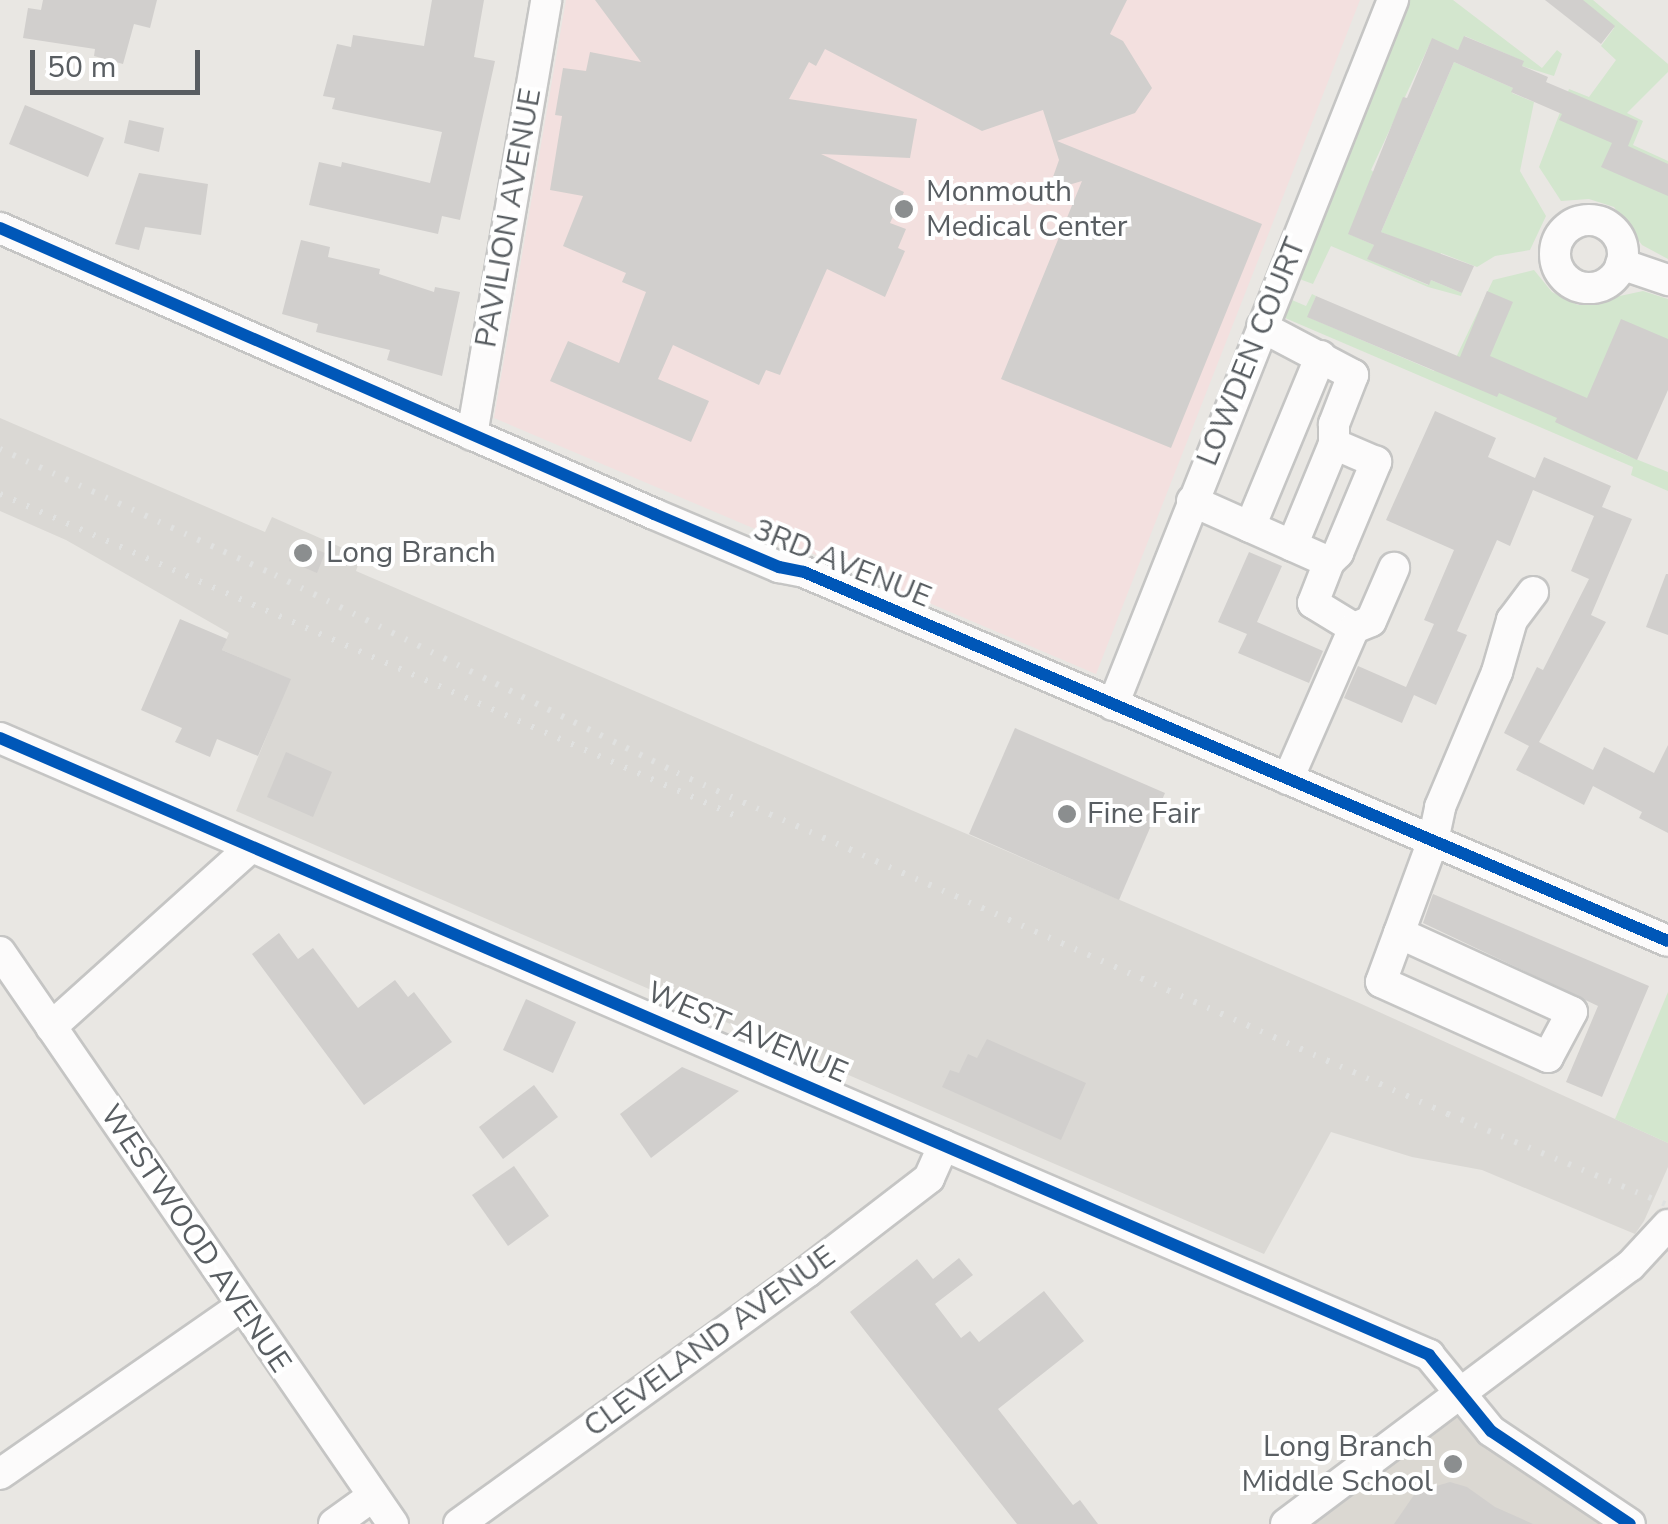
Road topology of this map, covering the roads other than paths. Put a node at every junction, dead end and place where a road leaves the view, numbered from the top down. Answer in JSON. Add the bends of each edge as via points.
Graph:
{"nodes":[{"id":1,"x":546,"y":0,"type":"edge"},
{"id":2,"x":1393,"y":0,"type":"edge"},
{"id":3,"x":0,"y":228,"type":"edge"},
{"id":4,"x":1621,"y":264,"type":"dead end"},
{"id":5,"x":1668,"y":280,"type":"edge"},
{"id":6,"x":1262,"y":328,"type":"junction"},
{"id":7,"x":1321,"y":356,"type":"junction"},
{"id":8,"x":472,"y":435,"type":"junction"},
{"id":9,"x":1334,"y":444,"type":"junction"},
{"id":10,"x":1192,"y":501,"type":"junction"},
{"id":11,"x":1250,"y":527,"type":"junction"},
{"id":12,"x":1292,"y":546,"type":"junction"},
{"id":13,"x":1329,"y":562,"type":"junction"},
{"id":14,"x":1394,"y":568,"type":"dead end"},
{"id":15,"x":1533,"y":592,"type":"dead end"},
{"id":16,"x":1354,"y":628,"type":"junction"},
{"id":17,"x":1113,"y":705,"type":"junction"},
{"id":18,"x":0,"y":738,"type":"edge"},
{"id":19,"x":1288,"y":779,"type":"junction"},
{"id":20,"x":1433,"y":841,"type":"junction"},
{"id":21,"x":251,"y":847,"type":"junction"},
{"id":22,"x":1399,"y":933,"type":"junction"},
{"id":23,"x":1668,"y":941,"type":"edge"},
{"id":24,"x":2,"y":959,"type":"edge"},
{"id":25,"x":51,"y":1027,"type":"junction"},
{"id":26,"x":944,"y":1145,"type":"junction"},
{"id":27,"x":1668,"y":1225,"type":"edge"},
{"id":28,"x":240,"y":1307,"type":"junction"},
{"id":29,"x":1462,"y":1390,"type":"junction"},
{"id":30,"x":0,"y":1474,"type":"edge"},
{"id":31,"x":373,"y":1496,"type":"junction"},
{"id":32,"x":334,"y":1524,"type":"edge"},
{"id":33,"x":393,"y":1524,"type":"edge"},
{"id":34,"x":459,"y":1524,"type":"edge"},
{"id":35,"x":1286,"y":1524,"type":"edge"},
{"id":36,"x":1630,"y":1524,"type":"edge"}],
"edges":[{"from":1,"to":8,"type":"street","name":"PAVILION AVENUE"},
{"from":2,"to":6,"type":"street","name":"LOWDEN COURT"},
{"from":3,"to":8,"type":"street","name":"3RD AVENUE"},
{"from":4,"to":5,"type":"street"},
{"from":6,"to":7,"type":"street"},
{"from":6,"to":10,"type":"street","name":"LOWDEN COURT"},
{"from":7,"to":9,"type":"street","via":[[1352,375],[1334,424]]},
{"from":7,"to":11,"type":"street"},
{"from":8,"to":17,"type":"street","name":"3RD AVENUE"},
{"from":9,"to":12,"type":"street"},
{"from":9,"to":13,"type":"street","via":[[1376,462]]},
{"from":10,"to":11,"type":"street"},
{"from":10,"to":17,"type":"street","name":"LOWDEN COURT"},
{"from":11,"to":12,"type":"street"},
{"from":12,"to":13,"type":"street"},
{"from":13,"to":16,"type":"street","via":[[1313,603]]},
{"from":14,"to":16,"type":"street","via":[[1372,620]]},
{"from":15,"to":20,"type":"street","via":[[1512,620]]},
{"from":16,"to":19,"type":"street"},
{"from":17,"to":19,"type":"street","name":"3RD AVENUE"},
{"from":18,"to":21,"type":"street","name":"WEST AVENUE"},
{"from":19,"to":20,"type":"street","name":"3RD AVENUE"},
{"from":20,"to":22,"type":"street"},
{"from":20,"to":23,"type":"street","name":"3RD AVENUE"},
{"from":21,"to":25,"type":"street"},
{"from":21,"to":26,"type":"street","name":"WEST AVENUE"},
{"from":22,"to":22,"type":"street","via":[[1572,1012],[1548,1057],[1381,982]]},
{"from":24,"to":25,"type":"street","name":"WESTWOOD AVENUE"},
{"from":25,"to":28,"type":"street","name":"WESTWOOD AVENUE"},
{"from":26,"to":29,"type":"street","name":"WEST AVENUE","via":[[1430,1355]]},
{"from":26,"to":34,"type":"street","name":"CLEVELAND AVENUE","via":[[929,1178]]},
{"from":27,"to":29,"type":"street","via":[[1638,1260]]},
{"from":28,"to":30,"type":"street"},
{"from":28,"to":31,"type":"street","name":"WESTWOOD AVENUE"},
{"from":29,"to":35,"type":"street"},
{"from":29,"to":36,"type":"street","name":"WEST AVENUE","via":[[1491,1431]]},
{"from":31,"to":32,"type":"street"},
{"from":31,"to":33,"type":"street","name":"WESTWOOD AVENUE"}]}
